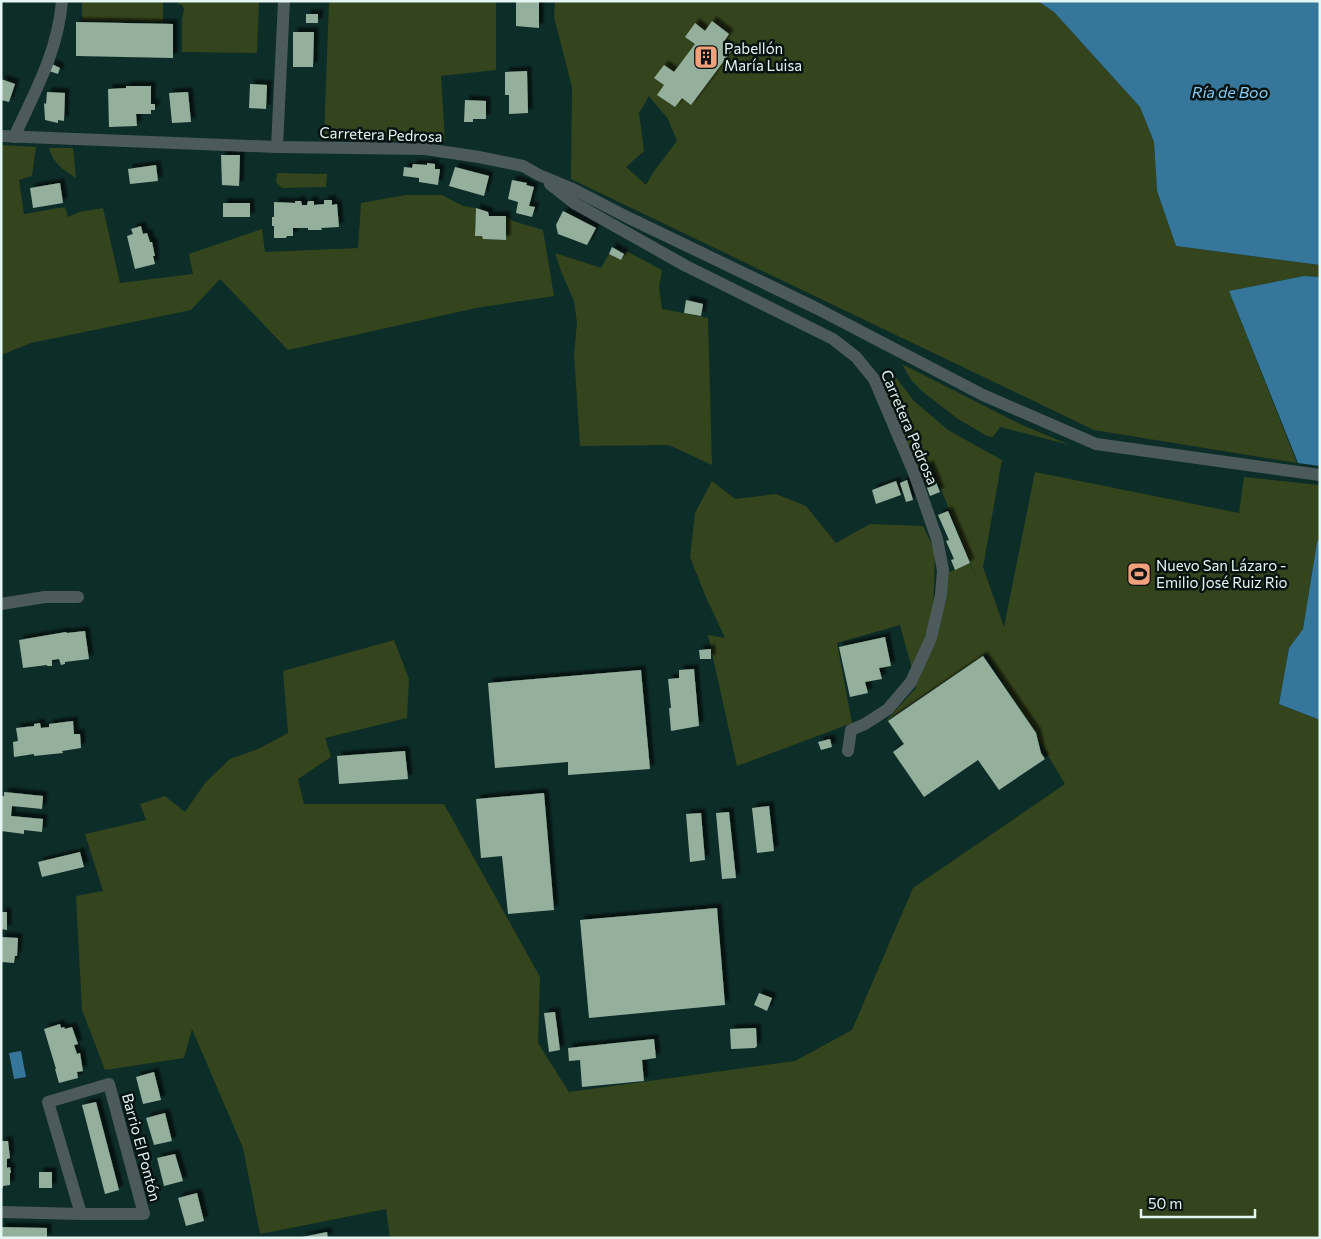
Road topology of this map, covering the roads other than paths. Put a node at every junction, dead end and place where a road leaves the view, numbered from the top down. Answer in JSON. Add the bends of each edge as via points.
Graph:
{"nodes":[{"id":1,"x":62,"y":1,"type":"edge"},
{"id":2,"x":284,"y":1,"type":"edge"},
{"id":3,"x":1,"y":136,"type":"edge"},
{"id":4,"x":14,"y":137,"type":"junction"},
{"id":5,"x":277,"y":147,"type":"junction"},
{"id":6,"x":540,"y":175,"type":"junction"},
{"id":7,"x":1320,"y":475,"type":"edge"},
{"id":8,"x":78,"y":597,"type":"dead end"},
{"id":9,"x":1,"y":604,"type":"edge"},
{"id":10,"x":848,"y":751,"type":"dead end"},
{"id":11,"x":1,"y":1212,"type":"edge"},
{"id":12,"x":80,"y":1214,"type":"junction"}],
"edges":[{"from":1,"to":4,"type":"street","via":[[50,60]]},
{"from":2,"to":5,"type":"street"},
{"from":3,"to":4,"type":"street","name":"Carretera Pedrosa"},
{"from":4,"to":5,"type":"street","name":"Carretera Pedrosa"},
{"from":5,"to":6,"type":"street","name":"Carretera Pedrosa","via":[[425,149],[523,166]]},
{"from":6,"to":7,"type":"street","name":"Carretera Pedrosa","via":[[814,308],[984,396],[1096,444]]},
{"from":6,"to":10,"type":"street","name":"Carretera Pedrosa","via":[[574,204],[677,262],[834,339],[874,378],[914,474],[936,539],[942,570],[941,595],[930,638],[911,682],[888,709],[850,730]]},
{"from":8,"to":9,"type":"street","via":[[45,597]]},
{"from":11,"to":12,"type":"street","name":"Barrio El Pontón"},
{"from":12,"to":12,"type":"street","name":"Barrio El Pontón","via":[[144,1214],[109,1084],[48,1102]]}]}
